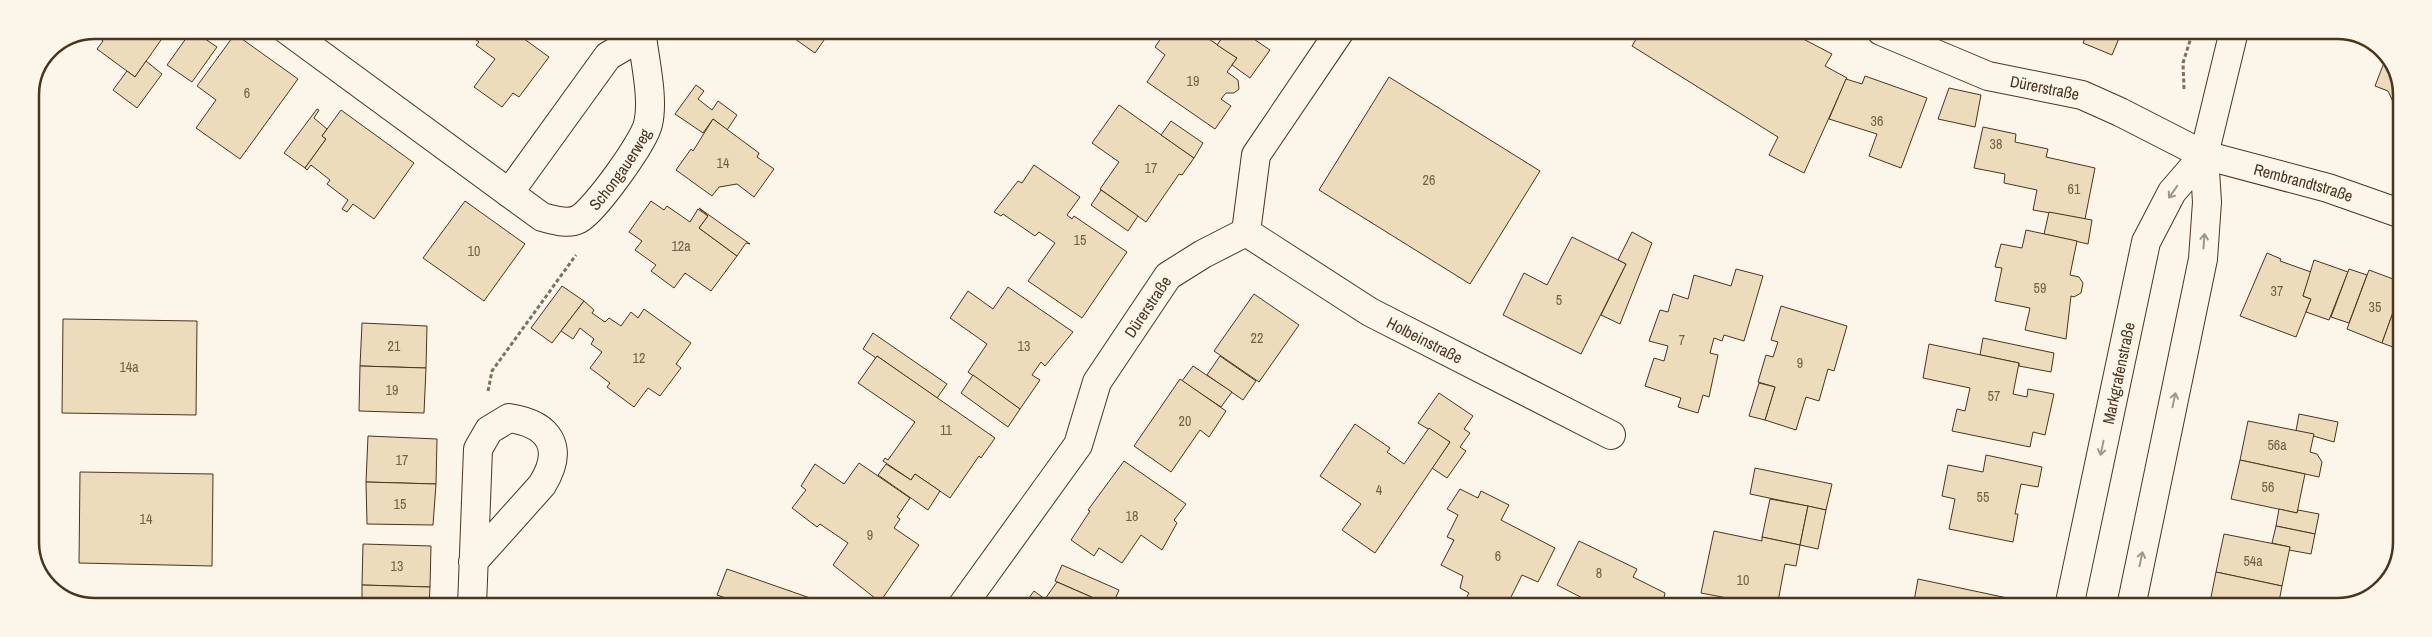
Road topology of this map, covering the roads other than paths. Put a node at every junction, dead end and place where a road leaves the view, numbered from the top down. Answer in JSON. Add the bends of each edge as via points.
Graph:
{"nodes":[{"id":1,"x":299,"y":39,"type":"edge"},
{"id":2,"x":635,"y":39,"type":"edge"},
{"id":3,"x":644,"y":39,"type":"edge"},
{"id":4,"x":1335,"y":39,"type":"edge"},
{"id":5,"x":1900,"y":39,"type":"edge"},
{"id":6,"x":2232,"y":39,"type":"edge"},
{"id":7,"x":2204,"y":155,"type":"junction"},
{"id":8,"x":509,"y":193,"type":"junction"},
{"id":9,"x":2393,"y":211,"type":"edge"},
{"id":10,"x":1246,"y":232,"type":"junction"},
{"id":11,"x":1611,"y":435,"type":"dead end"},
{"id":12,"x":473,"y":562,"type":"junction"},
{"id":13,"x":472,"y":598,"type":"edge"},
{"id":14,"x":968,"y":598,"type":"edge"},
{"id":15,"x":2071,"y":598,"type":"edge"},
{"id":16,"x":2133,"y":598,"type":"edge"}],
"edges":[{"from":1,"to":8,"type":"street","name":"Schongauerweg"},
{"from":2,"to":8,"type":"street","name":"Schongauerweg","via":[[608,56]]},
{"from":3,"to":8,"type":"street","name":"Schongauerweg","via":[[650,110],[643,137],[592,210],[577,220],[560,222],[542,217]]},
{"from":4,"to":10,"type":"street","via":[[1256,155]]},
{"from":5,"to":7,"type":"street","name":"Dürerstraße","via":[[1988,76],[2082,95]]},
{"from":6,"to":7,"type":"street","name":"Markgrafenstraße"},
{"from":7,"to":9,"type":"street","name":"Rembrandtstraße","via":[[2328,188]]},
{"from":7,"to":15,"type":"street","name":"Markgrafenstraße","one_way":true,"via":[[2172,192],[2146,242]]},
{"from":16,"to":7,"type":"street","name":"Markgrafenstraße","one_way":true,"via":[[2203,259],[2207,202]]},
{"from":10,"to":11,"type":"street","name":"Holbeinstraße","via":[[1370,312]]},
{"from":10,"to":14,"type":"street","name":"Dürerstraße","via":[[1168,276],[1097,382],[1078,445]]},
{"from":12,"to":12,"type":"street","via":[[551,471],[555,455],[546,434],[528,420],[509,418],[489,430],[478,449]]},
{"from":12,"to":13,"type":"street"}]}
